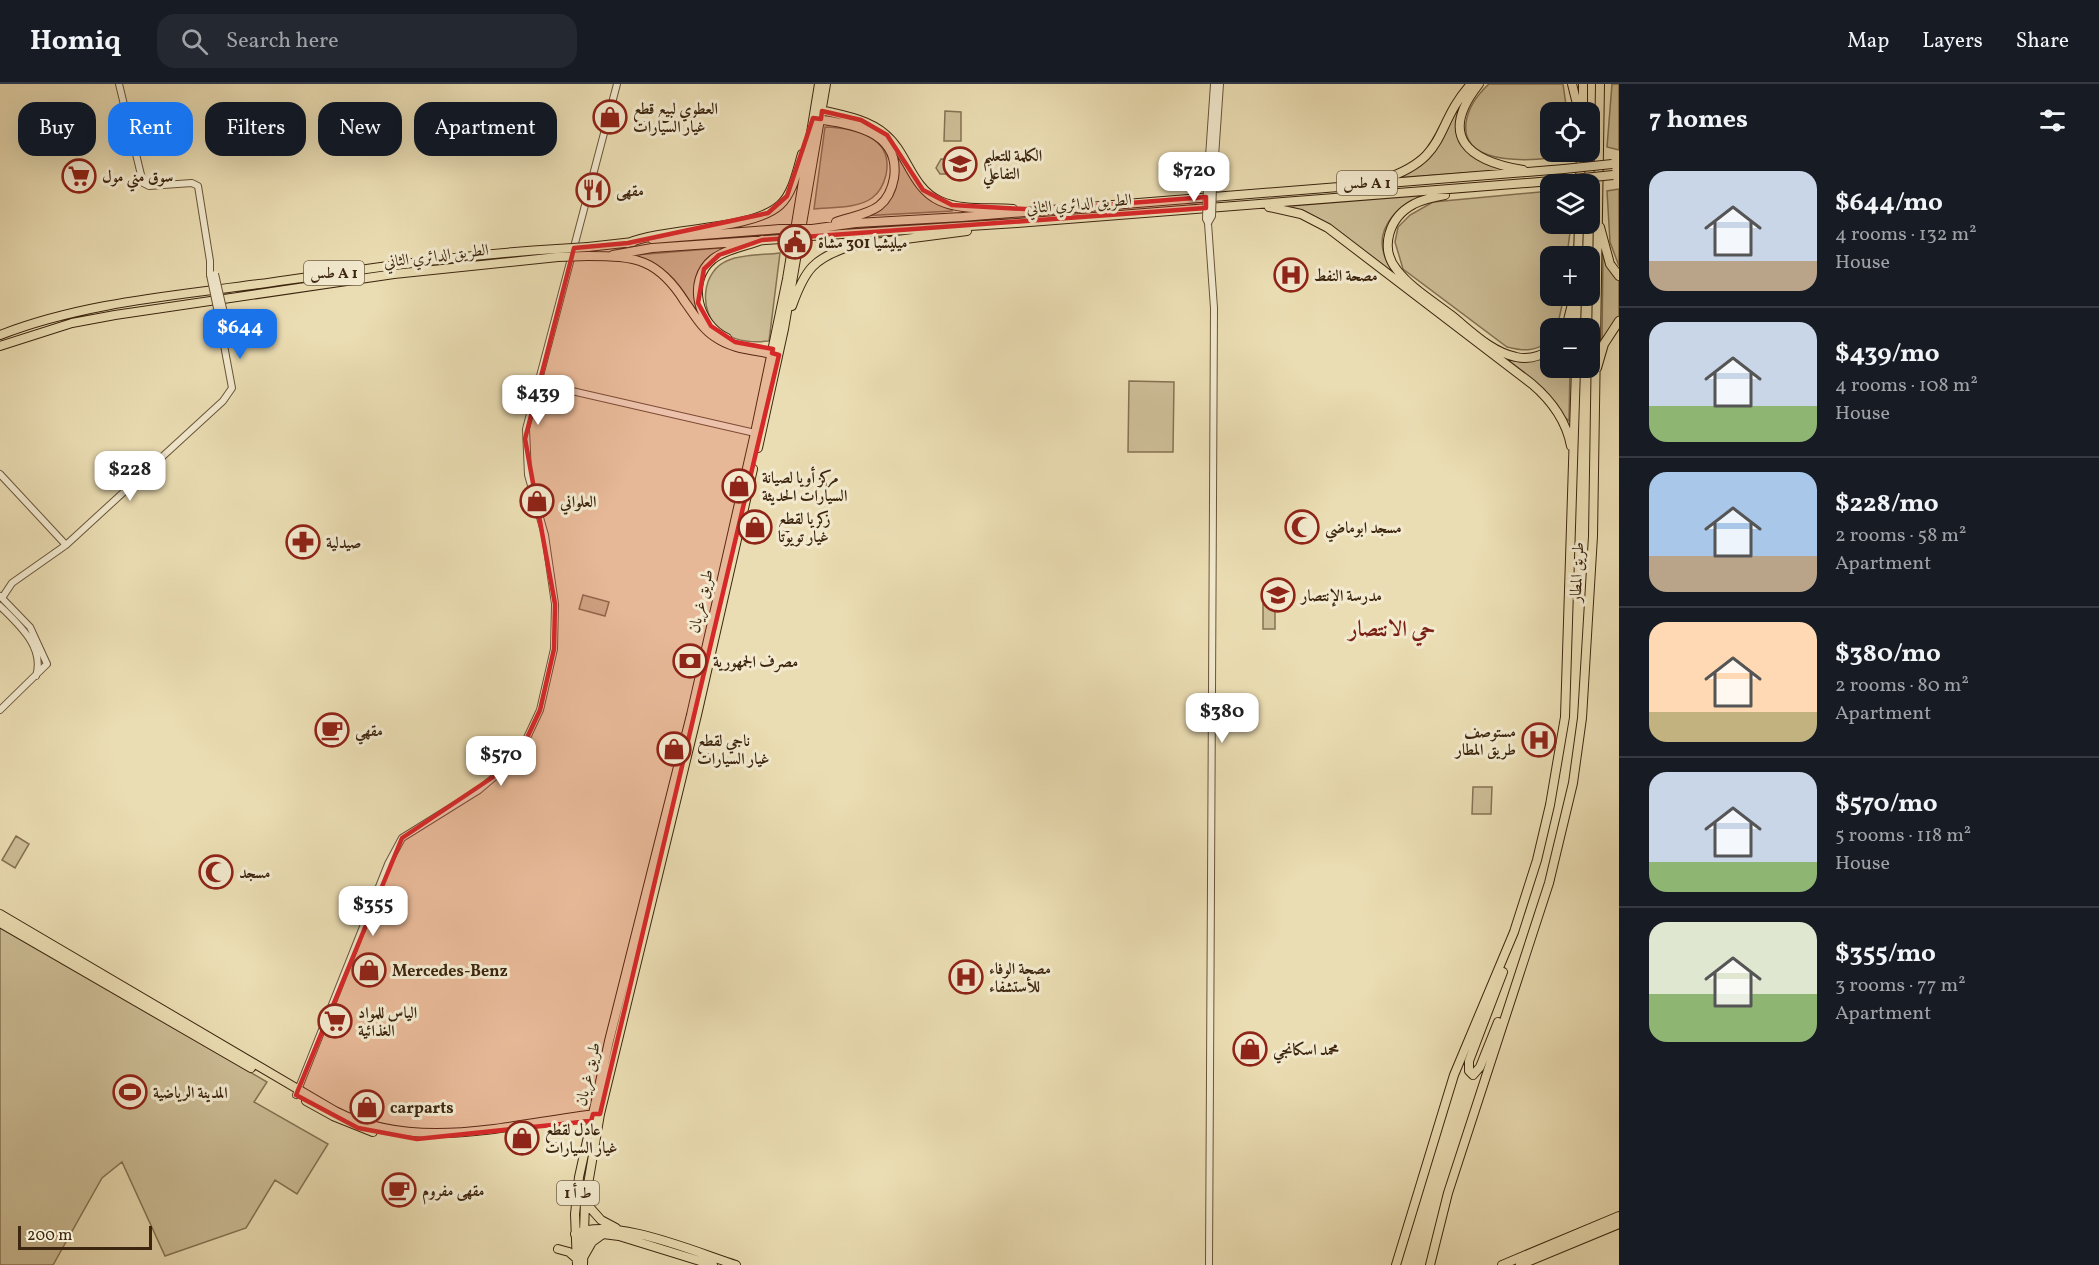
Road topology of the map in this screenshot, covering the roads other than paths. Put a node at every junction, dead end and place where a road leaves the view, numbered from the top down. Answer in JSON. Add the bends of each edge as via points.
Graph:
{"nodes":[{"id":1,"x":119,"y":84,"type":"edge"},
{"id":2,"x":617,"y":84,"type":"edge"},
{"id":3,"x":819,"y":84,"type":"edge"},
{"id":4,"x":826,"y":84,"type":"edge"},
{"id":5,"x":1214,"y":84,"type":"edge"},
{"id":6,"x":1220,"y":84,"type":"edge"},
{"id":7,"x":1471,"y":84,"type":"edge"},
{"id":8,"x":1479,"y":84,"type":"edge"},
{"id":9,"x":1572,"y":84,"type":"edge"},
{"id":10,"x":1583,"y":84,"type":"edge"},
{"id":11,"x":1600,"y":84,"type":"edge"},
{"id":12,"x":1578,"y":102,"type":"edge"},
{"id":13,"x":1582,"y":102,"type":"edge"},
{"id":14,"x":818,"y":114,"type":"junction"},
{"id":15,"x":807,"y":143,"type":"junction"},
{"id":16,"x":1616,"y":163,"type":"edge"},
{"id":17,"x":1535,"y":172,"type":"junction"},
{"id":18,"x":1598,"y":174,"type":"edge"},
{"id":19,"x":1616,"y":175,"type":"edge"},
{"id":20,"x":1374,"y":183,"type":"junction"},
{"id":21,"x":1210,"y":186,"type":"junction"},
{"id":22,"x":1466,"y":189,"type":"junction"},
{"id":23,"x":1254,"y":205,"type":"junction"},
{"id":24,"x":1041,"y":210,"type":"junction"},
{"id":25,"x":1017,"y":223,"type":"junction"},
{"id":26,"x":1600,"y":226,"type":"edge"},
{"id":27,"x":815,"y":231,"type":"junction"},
{"id":28,"x":1596,"y":234,"type":"edge"},
{"id":29,"x":762,"y":240,"type":"junction"},
{"id":30,"x":628,"y":243,"type":"junction"},
{"id":31,"x":588,"y":251,"type":"junction"},
{"id":32,"x":558,"y":253,"type":"junction"},
{"id":33,"x":607,"y":256,"type":"junction"},
{"id":34,"x":1619,"y":276,"type":"edge"},
{"id":35,"x":1619,"y":321,"type":"edge"},
{"id":36,"x":784,"y":329,"type":"junction"},
{"id":37,"x":0,"y":335,"type":"edge"},
{"id":38,"x":0,"y":346,"type":"edge"},
{"id":39,"x":776,"y":352,"type":"junction"},
{"id":40,"x":1540,"y":355,"type":"edge"},
{"id":41,"x":1576,"y":378,"type":"edge"},
{"id":42,"x":1593,"y":380,"type":"junction"},
{"id":43,"x":537,"y":383,"type":"junction"},
{"id":44,"x":756,"y":433,"type":"junction"},
{"id":45,"x":1574,"y":459,"type":"junction"},
{"id":46,"x":0,"y":474,"type":"edge"},
{"id":47,"x":66,"y":545,"type":"junction"},
{"id":48,"x":1,"y":597,"type":"edge"},
{"id":49,"x":0,"y":606,"type":"edge"},
{"id":50,"x":36,"y":677,"type":"junction"},
{"id":51,"x":0,"y":710,"type":"edge"},
{"id":52,"x":488,"y":745,"type":"dead end"},
{"id":53,"x":514,"y":756,"type":"junction"},
{"id":54,"x":495,"y":770,"type":"junction"},
{"id":55,"x":470,"y":795,"type":"junction"},
{"id":56,"x":1537,"y":860,"type":"junction"},
{"id":57,"x":0,"y":914,"type":"edge"},
{"id":58,"x":0,"y":922,"type":"edge"},
{"id":59,"x":1517,"y":976,"type":"junction"},
{"id":60,"x":297,"y":1092,"type":"junction"},
{"id":61,"x":595,"y":1118,"type":"junction"},
{"id":62,"x":585,"y":1202,"type":"junction"},
{"id":63,"x":1619,"y":1216,"type":"edge"},
{"id":64,"x":1619,"y":1224,"type":"edge"},
{"id":65,"x":616,"y":1228,"type":"junction"},
{"id":66,"x":603,"y":1234,"type":"junction"},
{"id":67,"x":579,"y":1236,"type":"junction"},
{"id":68,"x":1572,"y":1239,"type":"junction"},
{"id":69,"x":1434,"y":1242,"type":"junction"},
{"id":70,"x":558,"y":1249,"type":"dead end"},
{"id":71,"x":580,"y":1262,"type":"edge"},
{"id":72,"x":713,"y":1265,"type":"edge"},
{"id":73,"x":736,"y":1265,"type":"edge"},
{"id":74,"x":1209,"y":1265,"type":"edge"},
{"id":75,"x":1396,"y":1265,"type":"edge"},
{"id":76,"x":1430,"y":1265,"type":"edge"},
{"id":77,"x":1438,"y":1265,"type":"edge"},
{"id":78,"x":1502,"y":1265,"type":"edge"},
{"id":79,"x":1520,"y":1265,"type":"edge"}],
"edges":[{"from":1,"to":47,"type":"street","bridge":true,"via":[[141,181],[149,186],[198,186],[232,388]]},
{"from":2,"to":43,"type":"street"},
{"from":3,"to":14,"type":"highway","name":"طريق غريان"},
{"from":4,"to":14,"type":"highway","name":"طريق غريان"},
{"from":5,"to":21,"type":"street"},
{"from":6,"to":21,"type":"street"},
{"from":7,"to":20,"type":"highway","via":[[1421,162]]},
{"from":8,"to":17,"type":"highway","via":[[1464,105],[1461,117],[1467,147],[1486,162]]},
{"from":9,"to":12,"type":"highway"},
{"from":10,"to":13,"type":"highway"},
{"from":11,"to":18,"type":"highway","name":"طريق المطار"},
{"from":14,"to":15,"type":"highway","name":"طريق غريان"},
{"from":14,"to":24,"type":"highway","via":[[861,120],[887,135],[923,190],[940,201],[963,207]]},
{"from":14,"to":27,"type":"highway","via":[[874,134],[887,146],[895,169],[890,192],[880,205]]},
{"from":14,"to":36,"type":"highway","name":"طريق غريان"},
{"from":15,"to":30,"type":"highway","via":[[787,196],[768,213],[657,233]]},
{"from":15,"to":39,"type":"highway","name":"طريق غريان"},
{"from":16,"to":17,"type":"highway","name":"الطريق الدائري الثاني","number":"طس A 1","bridge":true},
{"from":17,"to":20,"type":"highway","name":"الطريق الدائري الثاني","number":"طس A 1"},
{"from":19,"to":22,"type":"highway","name":"الطريق الدائري الثاني","number":"طس A 1","bridge":true},
{"from":20,"to":24,"type":"highway","name":"الطريق الدائري الثاني","number":"طس A 1"},
{"from":21,"to":74,"type":"street","bridge":true,"via":[[1206,219],[1214,308]]},
{"from":22,"to":23,"type":"highway","name":"الطريق الدائري الثاني","number":"طس A 1"},
{"from":22,"to":40,"type":"highway","via":[[1415,203],[1397,218],[1388,239],[1396,269],[1497,350],[1517,357]]},
{"from":23,"to":25,"type":"highway","name":"الطريق الدائري الثاني","number":"طس A 1"},
{"from":23,"to":45,"type":"highway","via":[[1300,214],[1328,228],[1532,384],[1561,417]]},
{"from":24,"to":27,"type":"highway","name":"الطريق الدائري الثاني","number":"طس A 1"},
{"from":25,"to":27,"type":"highway","name":"الطريق الدائري الثاني","number":"طس A 1"},
{"from":25,"to":36,"type":"highway","via":[[851,246],[830,254],[808,270]]},
{"from":26,"to":34,"type":"highway","via":[[1607,255]]},
{"from":27,"to":29,"type":"highway","bridge":true},
{"from":27,"to":30,"type":"highway","bridge":true,"via":[[780,229]]},
{"from":28,"to":42,"type":"highway","name":"طريق المطار"},
{"from":29,"to":33,"type":"highway","via":[[652,248]]},
{"from":29,"to":39,"type":"highway","via":[[711,261],[700,278],[698,303],[705,318],[723,336]]},
{"from":30,"to":31,"type":"highway"},
{"from":31,"to":32,"type":"highway","bridge":true},
{"from":31,"to":33,"type":"highway"},
{"from":32,"to":37,"type":"highway","name":"الطريق الدائري الثاني","number":"طس A 1","via":[[411,261],[111,305],[30,323]]},
{"from":32,"to":38,"type":"highway","name":"الطريق الدائري الثاني","number":"طس A 1","via":[[115,315],[72,323]]},
{"from":33,"to":39,"type":"highway","via":[[646,262],[662,271],[715,338],[740,348]]},
{"from":35,"to":42,"type":"highway","via":[[1604,344]]},
{"from":36,"to":39,"type":"highway","name":"طريق غريان"},
{"from":39,"to":44,"type":"highway","name":"طريق غريان"},
{"from":39,"to":61,"type":"highway","name":"طريق غريان","via":[[697,715]]},
{"from":41,"to":45,"type":"highway","name":"طريق المطار"},
{"from":42,"to":59,"type":"highway","name":"طريق المطار","via":[[1593,536],[1579,743],[1549,883]]},
{"from":43,"to":44,"type":"street"},
{"from":43,"to":53,"type":"street","via":[[527,421],[525,449],[551,568],[554,649],[540,710]]},
{"from":44,"to":61,"type":"highway","name":"طريق غريان"},
{"from":45,"to":56,"type":"highway","name":"طريق المطار","via":[[1565,717]]},
{"from":46,"to":47,"type":"street"},
{"from":47,"to":48,"type":"street","via":[[12,582]]},
{"from":48,"to":50,"type":"street","via":[[33,631],[45,655],[47,667]]},
{"from":49,"to":50,"type":"street","via":[[34,646],[39,664]]},
{"from":50,"to":51,"type":"street"},
{"from":52,"to":54,"type":"street"},
{"from":53,"to":54,"type":"street"},
{"from":53,"to":55,"type":"street"},
{"from":54,"to":55,"type":"street"},
{"from":55,"to":60,"type":"street","via":[[416,828],[397,846]]},
{"from":56,"to":59,"type":"highway","via":[[1519,929],[1469,1061],[1468,1071],[1473,1075],[1480,1067]]},
{"from":56,"to":75,"type":"highway","name":"طريق المطار","via":[[1503,961],[1451,1085]]},
{"from":57,"to":60,"type":"highway"},
{"from":58,"to":60,"type":"highway"},
{"from":59,"to":69,"type":"highway","name":"طريق المطار"},
{"from":60,"to":61,"type":"highway","via":[[358,1128],[417,1139],[450,1139]]},
{"from":61,"to":62,"type":"highway"},
{"from":61,"to":67,"type":"highway","number":"ط أ 1","via":[[579,1177]]},
{"from":62,"to":65,"type":"highway","via":[[601,1221]]},
{"from":62,"to":67,"type":"highway"},
{"from":63,"to":68,"type":"main road"},
{"from":64,"to":68,"type":"main road"},
{"from":65,"to":67,"type":"main road"},
{"from":65,"to":73,"type":"main road"},
{"from":66,"to":67,"type":"main road"},
{"from":66,"to":71,"type":"highway","via":[[592,1242]]},
{"from":66,"to":72,"type":"main road"},
{"from":67,"to":71,"type":"highway","number":"ط أ 1"},
{"from":68,"to":78,"type":"main road"},
{"from":68,"to":79,"type":"main road"},
{"from":69,"to":76,"type":"highway","name":"طريق المطار"},
{"from":69,"to":77,"type":"main road"},
{"from":70,"to":71,"type":"highway","via":[[569,1252]]}]}
